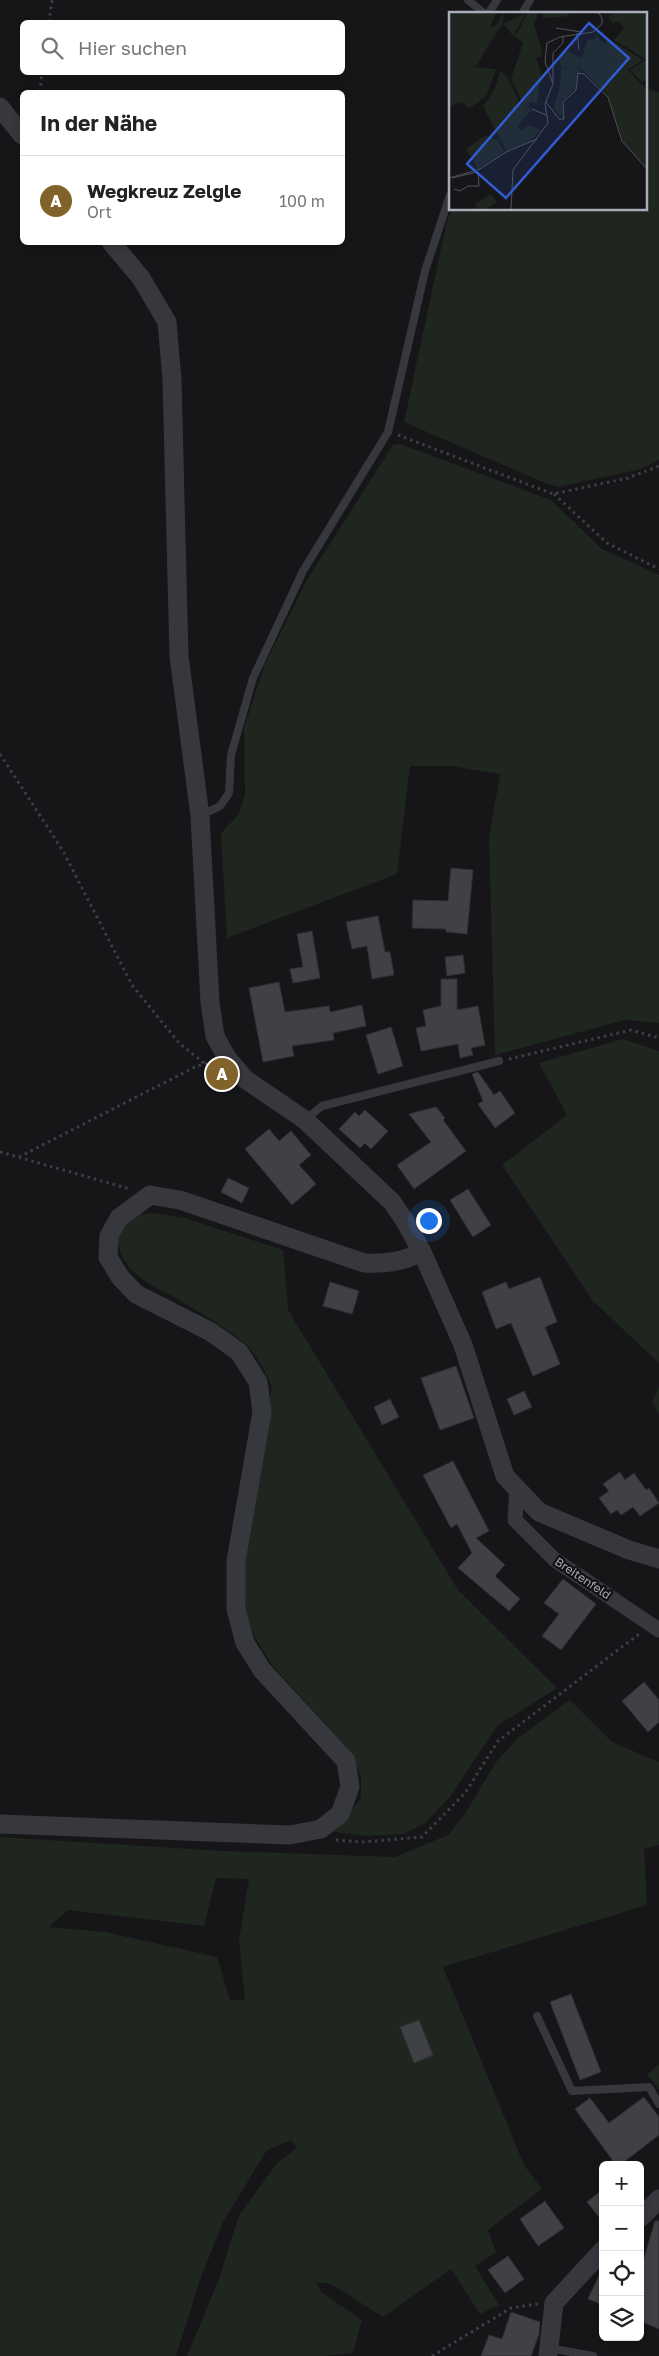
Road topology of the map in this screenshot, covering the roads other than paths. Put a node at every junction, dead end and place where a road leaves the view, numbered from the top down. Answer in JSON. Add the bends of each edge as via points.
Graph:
{"nodes":[{"id":1,"x":468,"y":0,"type":"edge"},
{"id":2,"x":497,"y":0,"type":"edge"},
{"id":3,"x":530,"y":0,"type":"edge"},
{"id":4,"x":484,"y":12,"type":"edge"},
{"id":5,"x":488,"y":12,"type":"edge"},
{"id":6,"x":523,"y":12,"type":"edge"},
{"id":7,"x":0,"y":107,"type":"edge"},
{"id":8,"x":20,"y":132,"type":"edge"},
{"id":9,"x":449,"y":198,"type":"edge"},
{"id":10,"x":114,"y":245,"type":"edge"},
{"id":11,"x":200,"y":816,"type":"junction"},
{"id":12,"x":499,"y":1061,"type":"road end"},
{"id":13,"x":305,"y":1120,"type":"junction"},
{"id":14,"x":422,"y":1252,"type":"junction"},
{"id":15,"x":517,"y":1488,"type":"junction"},
{"id":16,"x":659,"y":1559,"type":"edge"},
{"id":17,"x":655,"y":1627,"type":"edge"},
{"id":18,"x":0,"y":1824,"type":"edge"},
{"id":19,"x":537,"y":2016,"type":"dead end"},
{"id":20,"x":659,"y":2104,"type":"edge"},
{"id":21,"x":602,"y":2251,"type":"edge"},
{"id":22,"x":549,"y":2352,"type":"edge"},
{"id":23,"x":593,"y":2356,"type":"edge"}],
"edges":[{"from":1,"to":4,"type":"lane"},
{"from":2,"to":5,"type":"lane"},
{"from":3,"to":6,"type":"lane"},
{"from":7,"to":8,"type":"street"},
{"from":9,"to":11,"type":"lane","via":[[425,271],[388,432],[303,570],[253,678],[230,755],[229,793],[220,806]]},
{"from":10,"to":11,"type":"street","via":[[141,278],[167,322],[173,390],[180,656]]},
{"from":11,"to":13,"type":"street","via":[[210,1002],[215,1036],[227,1058],[245,1079]]},
{"from":12,"to":13,"type":"lane","via":[[322,1106]]},
{"from":13,"to":14,"type":"street","via":[[392,1202]]},
{"from":14,"to":15,"type":"street","via":[[463,1345],[505,1476]]},
{"from":14,"to":18,"type":"street","via":[[387,1264],[364,1263],[180,1200],[150,1195],[119,1218],[110,1236],[108,1257],[136,1294],[211,1332],[239,1352],[258,1382],[262,1412],[236,1561],[236,1609],[245,1643],[262,1670],[346,1761],[350,1787],[340,1814],[321,1829],[290,1835]]},
{"from":15,"to":16,"type":"street","via":[[539,1512],[629,1550]]},
{"from":15,"to":17,"type":"street","name":"Breitenfeld","via":[[515,1520],[555,1560]]},
{"from":19,"to":20,"type":"lane","via":[[572,2091],[649,2087]]},
{"from":21,"to":22,"type":"street","via":[[554,2303]]},
{"from":22,"to":23,"type":"lane"}]}
